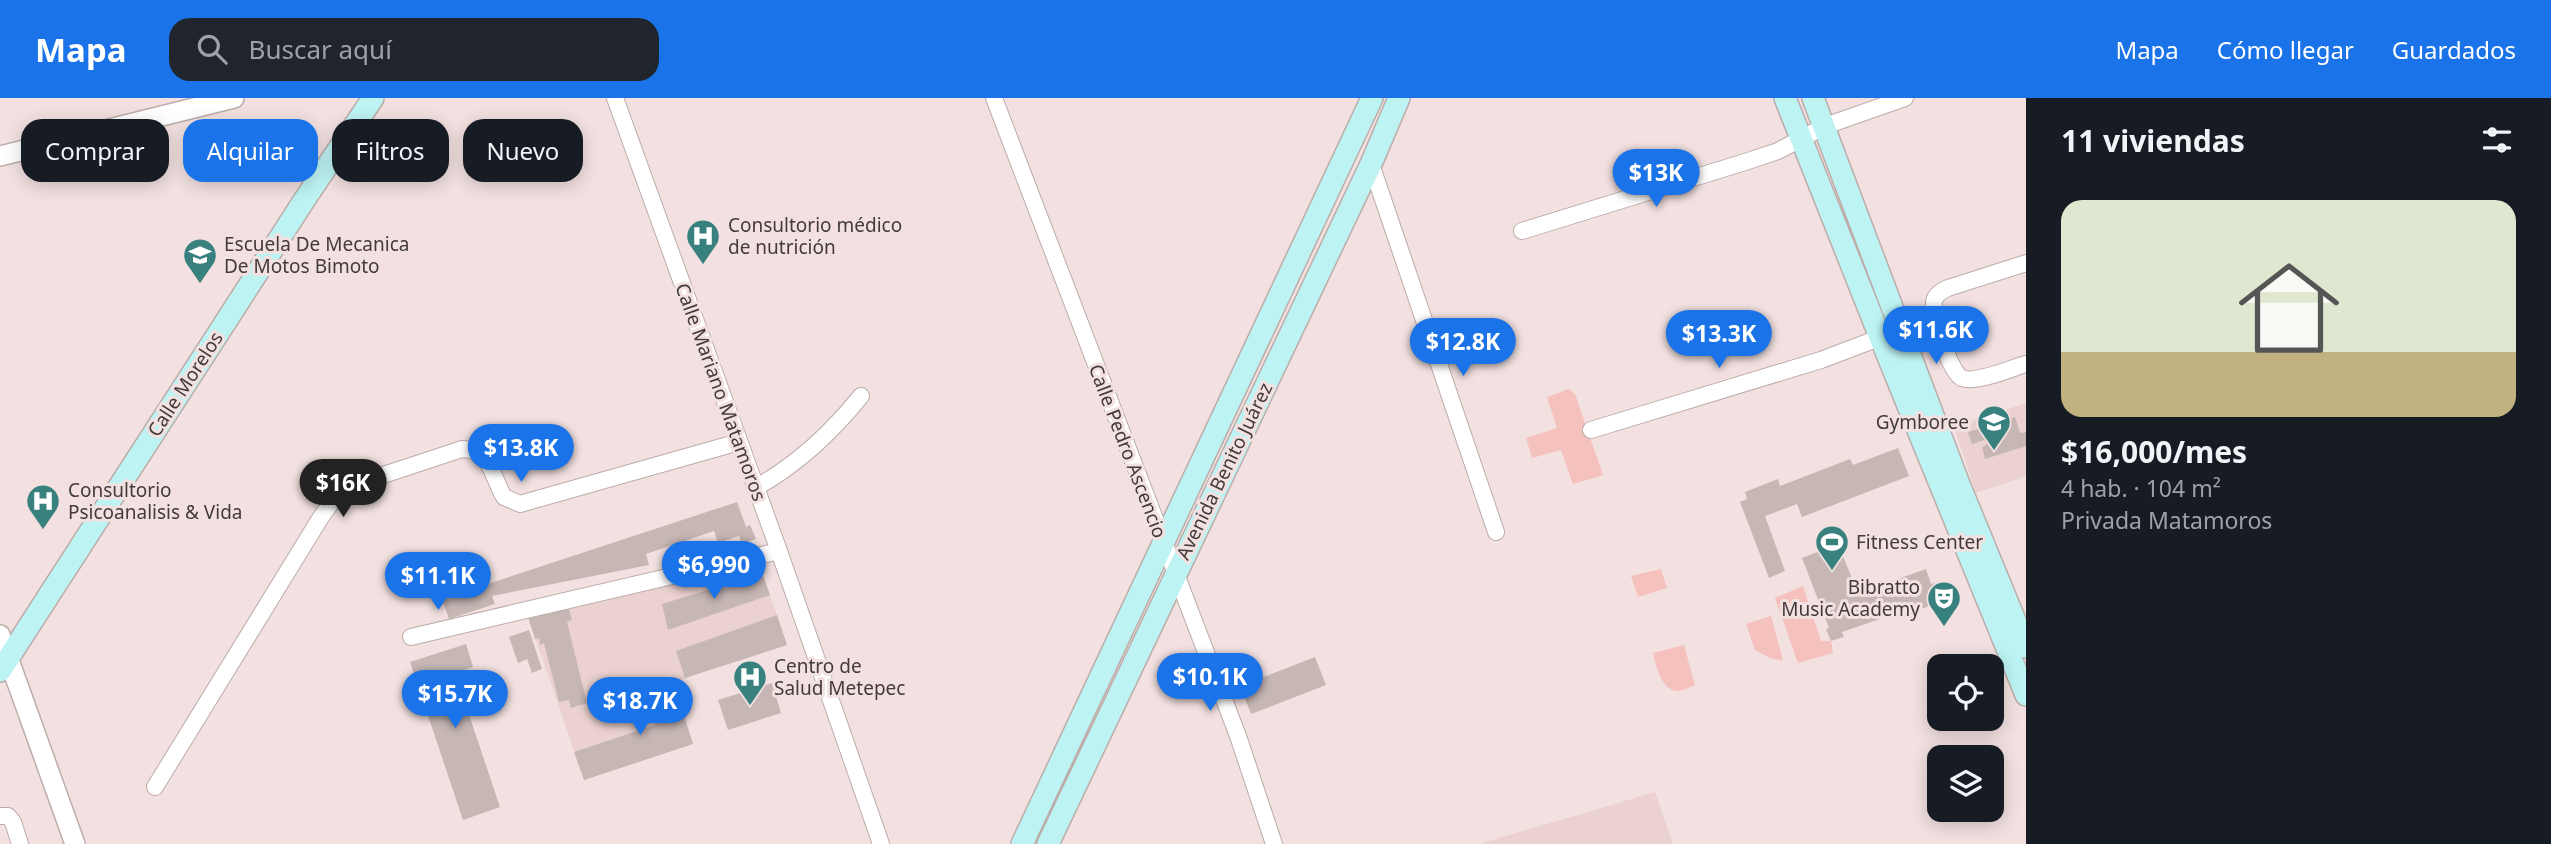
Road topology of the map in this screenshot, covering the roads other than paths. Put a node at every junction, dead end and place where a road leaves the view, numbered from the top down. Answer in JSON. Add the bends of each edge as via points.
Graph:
{"nodes":[{"id":1,"x":234,"y":98,"type":"edge"},
{"id":2,"x":373,"y":98,"type":"edge"},
{"id":3,"x":615,"y":98,"type":"edge"},
{"id":4,"x":994,"y":98,"type":"edge"},
{"id":5,"x":1372,"y":98,"type":"edge"},
{"id":6,"x":1399,"y":98,"type":"edge"},
{"id":7,"x":1785,"y":98,"type":"edge"},
{"id":8,"x":1813,"y":98,"type":"edge"},
{"id":9,"x":1905,"y":98,"type":"edge"},
{"id":10,"x":1825,"y":125,"type":"junction"},
{"id":11,"x":1802,"y":138,"type":"junction"},
{"id":12,"x":0,"y":156,"type":"edge"},
{"id":13,"x":1371,"y":164,"type":"junction"},
{"id":14,"x":1862,"y":226,"type":"junction"},
{"id":15,"x":1522,"y":231,"type":"dead end"},
{"id":16,"x":1840,"y":234,"type":"junction"},
{"id":17,"x":2026,"y":263,"type":"edge"},
{"id":18,"x":1940,"y":333,"type":"junction"},
{"id":19,"x":1893,"y":342,"type":"junction"},
{"id":20,"x":2026,"y":364,"type":"edge"},
{"id":21,"x":862,"y":396,"type":"dead end"},
{"id":22,"x":1591,"y":430,"type":"dead end"},
{"id":23,"x":738,"y":442,"type":"junction"},
{"id":24,"x":755,"y":488,"type":"junction"},
{"id":25,"x":1496,"y":532,"type":"dead end"},
{"id":26,"x":1164,"y":544,"type":"junction"},
{"id":27,"x":779,"y":551,"type":"junction"},
{"id":28,"x":1175,"y":572,"type":"junction"},
{"id":29,"x":0,"y":635,"type":"edge"},
{"id":30,"x":411,"y":637,"type":"dead end"},
{"id":31,"x":2026,"y":648,"type":"edge"},
{"id":32,"x":4,"y":665,"type":"edge"},
{"id":33,"x":2026,"y":695,"type":"edge"},
{"id":34,"x":155,"y":787,"type":"dead end"},
{"id":35,"x":0,"y":816,"type":"edge"},
{"id":36,"x":72,"y":843,"type":"edge"},
{"id":37,"x":20,"y":844,"type":"edge"},
{"id":38,"x":881,"y":844,"type":"edge"},
{"id":39,"x":1022,"y":844,"type":"edge"},
{"id":40,"x":1048,"y":844,"type":"edge"},
{"id":41,"x":1275,"y":844,"type":"edge"}],
"edges":[{"from":1,"to":12,"type":"street"},
{"from":2,"to":32,"type":"main road","name":"Calle Morelos"},
{"from":3,"to":23,"type":"street","name":"Calle Mariano Matamoros"},
{"from":4,"to":26,"type":"street","name":"Calle Pedro Ascencio"},
{"from":5,"to":26,"type":"main road","name":"Avenida Benito Juárez"},
{"from":6,"to":13,"type":"main road","name":"Avenida Benito Juárez"},
{"from":7,"to":11,"type":"main road"},
{"from":8,"to":10,"type":"main road"},
{"from":9,"to":10,"type":"street"},
{"from":10,"to":11,"type":"street"},
{"from":10,"to":14,"type":"main road"},
{"from":11,"to":15,"type":"street","via":[[1745,162]]},
{"from":11,"to":16,"type":"main road"},
{"from":13,"to":25,"type":"street"},
{"from":13,"to":28,"type":"main road","name":"Avenida Benito Juárez"},
{"from":14,"to":16,"type":"main road"},
{"from":14,"to":19,"type":"main road"},
{"from":16,"to":19,"type":"main road"},
{"from":17,"to":18,"type":"street","via":[[1940,292],[1933,307]]},
{"from":18,"to":19,"type":"street"},
{"from":18,"to":20,"type":"street","via":[[1955,373],[1963,379]]},
{"from":19,"to":22,"type":"street"},
{"from":19,"to":31,"type":"main road"},
{"from":19,"to":33,"type":"main road"},
{"from":21,"to":24,"type":"street","via":[[786,471]]},
{"from":23,"to":24,"type":"street","name":"Calle Mariano Matamoros"},
{"from":23,"to":34,"type":"street","via":[[520,504],[503,497],[489,464],[472,449],[359,483],[337,495]]},
{"from":24,"to":27,"type":"street","name":"Calle Mariano Matamoros"},
{"from":26,"to":28,"type":"street","name":"Calle Pedro Ascencio"},
{"from":26,"to":39,"type":"main road","name":"Avenida Benito Juárez"},
{"from":27,"to":30,"type":"street"},
{"from":27,"to":38,"type":"street","name":"Calle Mariano Matamoros"},
{"from":28,"to":40,"type":"main road","name":"Avenida Benito Juárez"},
{"from":28,"to":41,"type":"street","name":"Calle Pedro Ascencio"},
{"from":29,"to":32,"type":"street"},
{"from":32,"to":36,"type":"street"},
{"from":35,"to":37,"type":"street","via":[[13,822]]}]}
